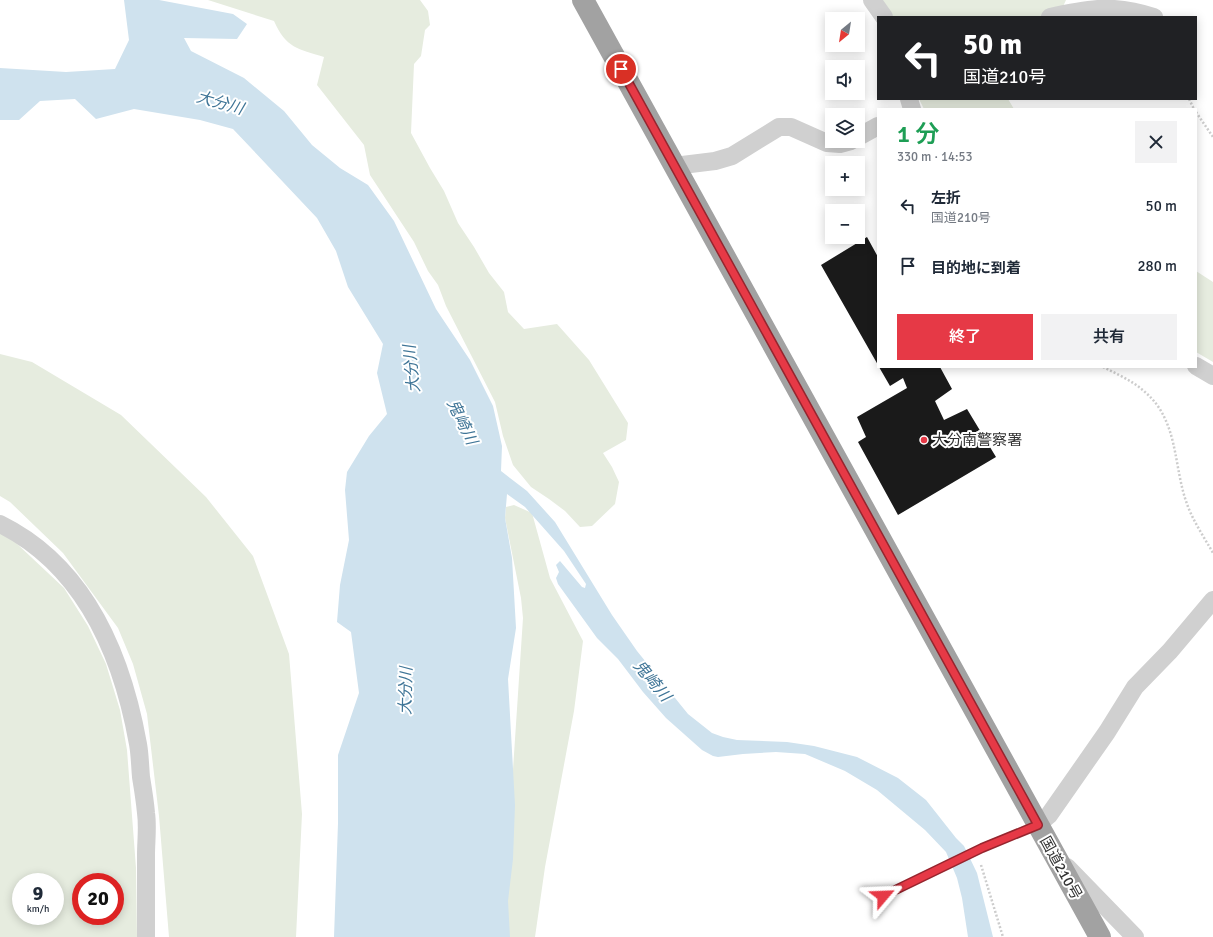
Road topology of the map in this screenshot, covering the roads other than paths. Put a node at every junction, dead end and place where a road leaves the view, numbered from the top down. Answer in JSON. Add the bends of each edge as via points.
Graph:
{"nodes":[{"id":1,"x":583,"y":0,"type":"edge"},
{"id":2,"x":872,"y":0,"type":"edge"},
{"id":3,"x":883,"y":16,"type":"edge"},
{"id":4,"x":1055,"y":16,"type":"edge"},
{"id":5,"x":1151,"y":16,"type":"edge"},
{"id":6,"x":877,"y":127,"type":"edge"},
{"id":7,"x":865,"y":133,"type":"edge"},
{"id":8,"x":825,"y":142,"type":"edge"},
{"id":9,"x":674,"y":166,"type":"junction"},
{"id":10,"x":1197,"y":367,"type":"edge"},
{"id":11,"x":1213,"y":376,"type":"edge"},
{"id":12,"x":0,"y":524,"type":"edge"},
{"id":13,"x":1213,"y":600,"type":"edge"},
{"id":14,"x":1038,"y":825,"type":"junction"},
{"id":15,"x":1053,"y":853,"type":"junction"},
{"id":16,"x":883,"y":896,"type":"dead end"},
{"id":17,"x":146,"y":937,"type":"edge"},
{"id":18,"x":1100,"y":937,"type":"edge"},
{"id":19,"x":1135,"y":937,"type":"edge"}],
"edges":[{"from":1,"to":9,"type":"highway","name":"国道210号"},
{"from":2,"to":3,"type":"street"},
{"from":4,"to":5,"type":"street","via":[[1108,8],[1131,10]]},
{"from":6,"to":7,"type":"street"},
{"from":8,"to":9,"type":"street","via":[[791,127],[779,127],[732,156],[715,161]]},
{"from":9,"to":14,"type":"highway","name":"国道210号"},
{"from":10,"to":11,"type":"street"},
{"from":12,"to":17,"type":"street","via":[[16,532],[66,574],[93,612],[116,659],[138,744],[146,814]]},
{"from":13,"to":14,"type":"street","via":[[1170,651],[1135,687],[1049,815]]},
{"from":14,"to":15,"type":"highway","name":"国道210号"},
{"from":14,"to":16,"type":"lane"},
{"from":15,"to":18,"type":"highway","name":"国道210号"},
{"from":15,"to":19,"type":"street"}]}
